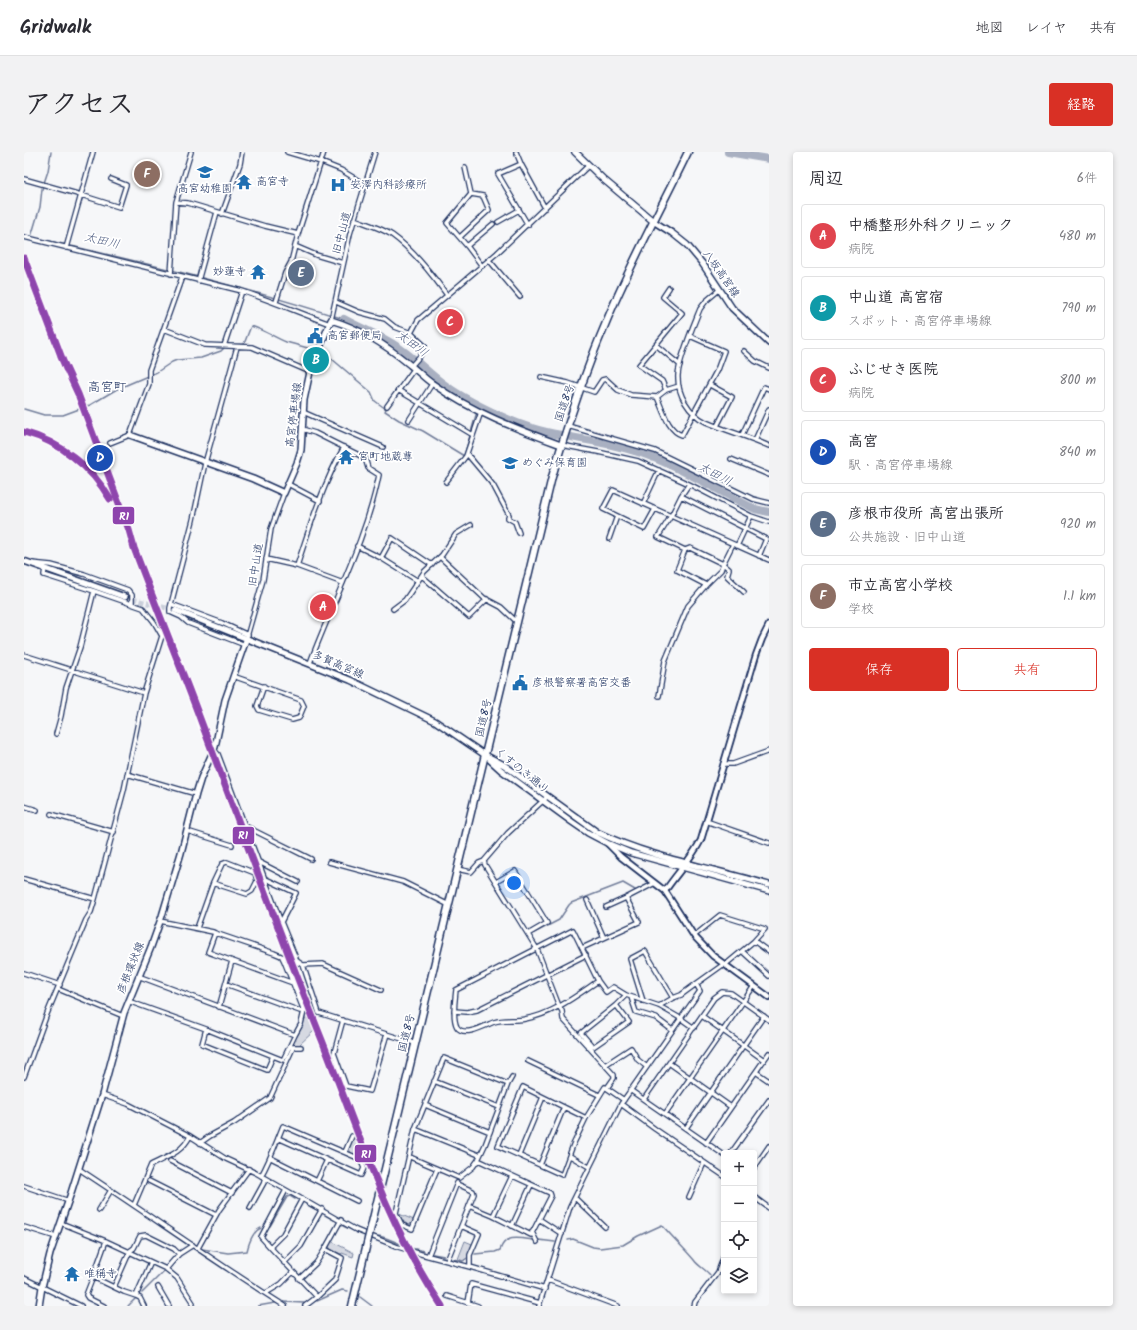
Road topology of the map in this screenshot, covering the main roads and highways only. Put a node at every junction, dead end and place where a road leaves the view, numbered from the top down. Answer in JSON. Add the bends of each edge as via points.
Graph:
{"nodes":[{"id":1,"x":575,"y":152,"type":"edge"},
{"id":2,"x":688,"y":152,"type":"edge"},
{"id":3,"x":653,"y":221,"type":"junction"},
{"id":4,"x":769,"y":343,"type":"edge"},
{"id":5,"x":130,"y":435,"type":"road end"},
{"id":6,"x":562,"y":443,"type":"junction"},
{"id":7,"x":25,"y":562,"type":"edge"},
{"id":8,"x":124,"y":597,"type":"tunnel mouth"},
{"id":9,"x":175,"y":610,"type":"tunnel mouth"},
{"id":10,"x":246,"y":640,"type":"junction"},
{"id":11,"x":485,"y":755,"type":"junction"},
{"id":12,"x":545,"y":799,"type":"junction"},
{"id":13,"x":769,"y":884,"type":"edge"},
{"id":14,"x":769,"y":891,"type":"edge"},
{"id":15,"x":39,"y":1306,"type":"edge"},
{"id":16,"x":352,"y":1306,"type":"edge"}],
"edges":[{"from":1,"to":3,"type":"main road"},
{"from":2,"to":3,"type":"highway","name":"国道8号"},
{"from":3,"to":4,"type":"main road","name":"八坂高宮線","via":[[687,245],[732,308]]},
{"from":3,"to":6,"type":"highway","name":"国道8号","via":[[604,325]]},
{"from":5,"to":6,"type":"main road","name":"高宮停車場線","via":[[284,493],[301,450],[304,400],[310,372],[331,320],[372,337],[413,366],[432,384],[459,401],[513,428]]},
{"from":6,"to":11,"type":"highway","name":"国道8号"},
{"from":7,"to":8,"type":"main road"},
{"from":9,"to":10,"type":"main road","name":"多賀高宮線"},
{"from":10,"to":11,"type":"main road","name":"多賀高宮線","via":[[310,663],[388,698],[435,721]]},
{"from":10,"to":15,"type":"main road","name":"彦根環状線","via":[[225,700],[214,750],[196,794],[174,879],[151,947],[123,1016],[102,1095],[50,1254]]},
{"from":11,"to":12,"type":"main road","name":"くすのき通り","via":[[504,765]]},
{"from":11,"to":16,"type":"highway","name":"国道8号","bridge":true},
{"from":12,"to":13,"type":"main road","name":"くすのき通り","via":[[612,839],[650,853]]},
{"from":12,"to":14,"type":"main road","name":"くすのき通り","via":[[588,834],[631,853]]}]}
